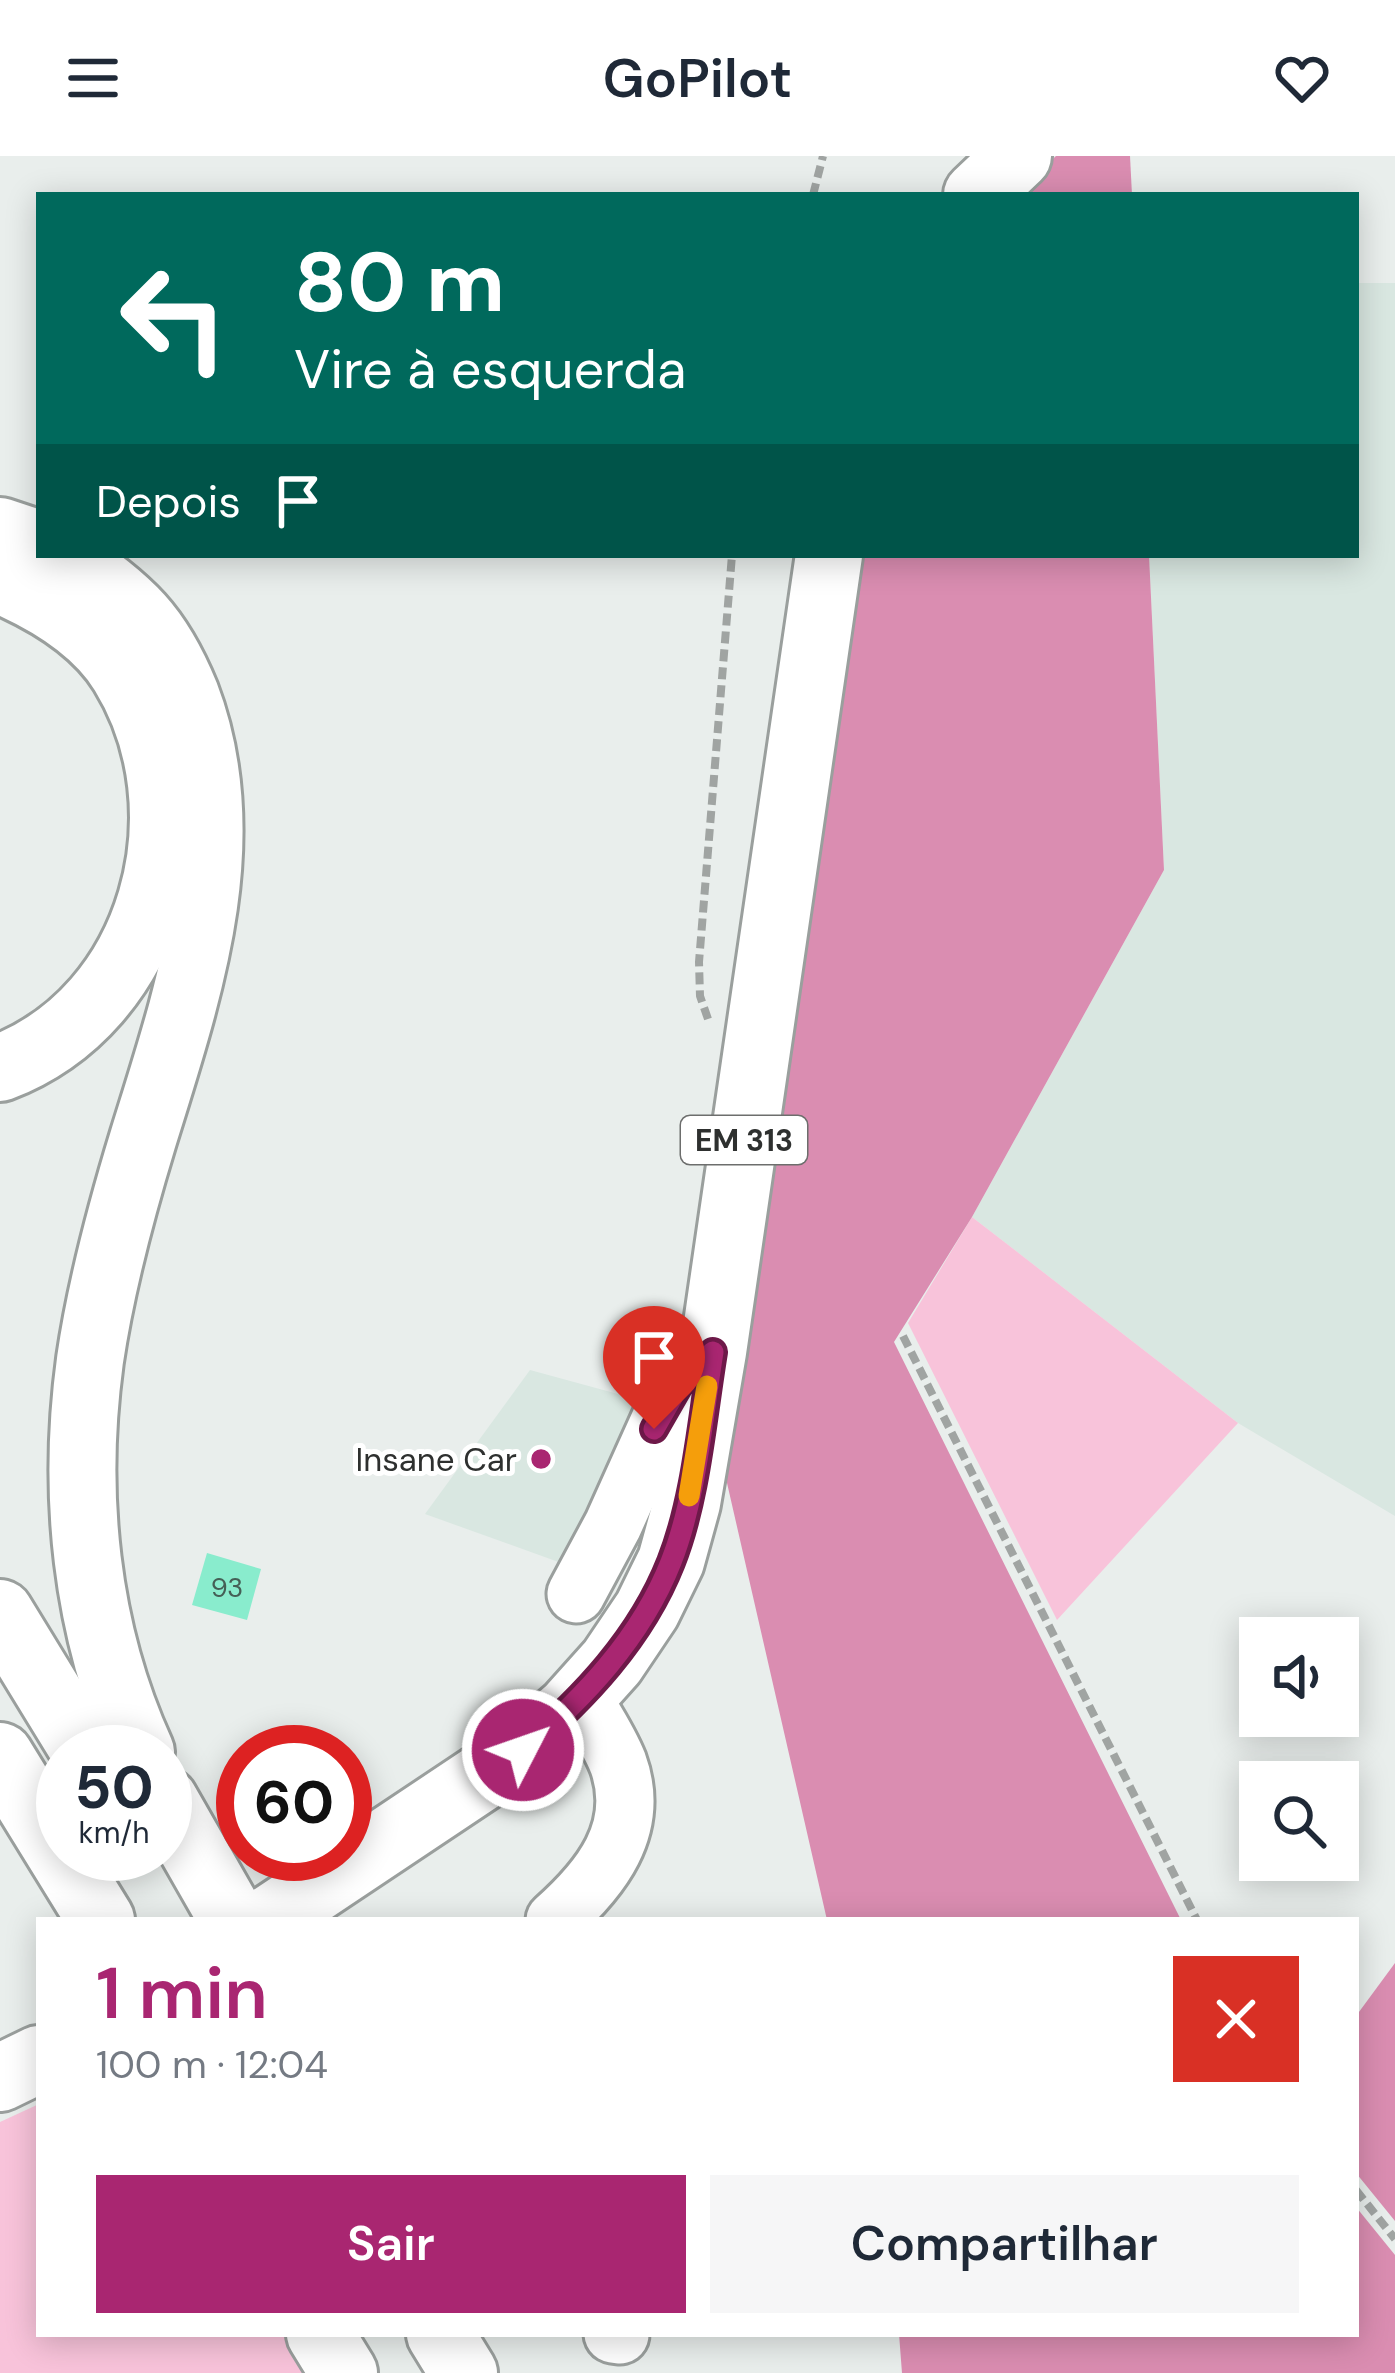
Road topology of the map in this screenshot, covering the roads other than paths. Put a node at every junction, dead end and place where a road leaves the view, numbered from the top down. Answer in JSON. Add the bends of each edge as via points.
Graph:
{"nodes":[{"id":1,"x":1018,"y":156,"type":"edge"},
{"id":2,"x":980,"y":192,"type":"edge"},
{"id":3,"x":0,"y":531,"type":"edge"},
{"id":4,"x":36,"y":543,"type":"edge"},
{"id":5,"x":66,"y":558,"type":"edge"},
{"id":6,"x":829,"y":558,"type":"edge"},
{"id":7,"x":0,"y":580,"type":"edge"},
{"id":8,"x":0,"y":1068,"type":"edge"},
{"id":9,"x":713,"y":1352,"type":"junction"},
{"id":10,"x":577,"y":1594,"type":"dead end"},
{"id":11,"x":0,"y":1613,"type":"edge"},
{"id":12,"x":581,"y":1696,"type":"junction"},
{"id":13,"x":68,"y":1725,"type":"edge"},
{"id":14,"x":131,"y":1725,"type":"edge"},
{"id":15,"x":0,"y":1756,"type":"edge"},
{"id":16,"x":0,"y":1821,"type":"edge"},
{"id":17,"x":192,"y":1848,"type":"edge"},
{"id":18,"x":163,"y":1881,"type":"edge"},
{"id":19,"x":284,"y":1910,"type":"edge"},
{"id":20,"x":60,"y":1917,"type":"edge"},
{"id":21,"x":98,"y":1917,"type":"edge"},
{"id":22,"x":185,"y":1917,"type":"edge"},
{"id":23,"x":231,"y":1917,"type":"edge"},
{"id":24,"x":557,"y":1917,"type":"edge"},
{"id":25,"x":36,"y":2061,"type":"edge"},
{"id":26,"x":0,"y":2078,"type":"edge"},
{"id":27,"x":322,"y":2337,"type":"edge"},
{"id":28,"x":357,"y":2337,"type":"edge"},
{"id":29,"x":442,"y":2337,"type":"edge"},
{"id":30,"x":474,"y":2337,"type":"edge"},
{"id":31,"x":344,"y":2373,"type":"edge"},
{"id":32,"x":379,"y":2373,"type":"edge"},
{"id":33,"x":464,"y":2373,"type":"edge"},
{"id":34,"x":495,"y":2373,"type":"edge"}],
"edges":[{"from":1,"to":2,"type":"main road"},
{"from":3,"to":4,"type":"main road"},
{"from":5,"to":14,"type":"main road","via":[[119,597],[165,652],[194,716],[209,791],[200,934],[108,1266],[84,1409],[82,1503],[94,1604]]},
{"from":6,"to":9,"type":"main road","number":"EM 313"},
{"from":7,"to":8,"type":"main road","via":[[59,610],[121,670],[159,761],[164,823],[154,890],[111,981],[61,1033]]},
{"from":9,"to":10,"type":"street","via":[[670,1396]]},
{"from":9,"to":12,"type":"main road","number":"EM 313","via":[[671,1561],[647,1610]]},
{"from":11,"to":13,"type":"main road"},
{"from":12,"to":19,"type":"main road","number":"EM 313","via":[[523,1750]]},
{"from":12,"to":24,"type":"street","via":[[620,1769],[623,1812],[603,1870]]},
{"from":15,"to":21,"type":"main road"},
{"from":16,"to":20,"type":"main road"},
{"from":17,"to":23,"type":"main road"},
{"from":18,"to":22,"type":"main road"},
{"from":25,"to":26,"type":"main road"},
{"from":27,"to":31,"type":"main road"},
{"from":28,"to":32,"type":"main road"},
{"from":29,"to":33,"type":"main road"},
{"from":30,"to":34,"type":"main road"}]}
